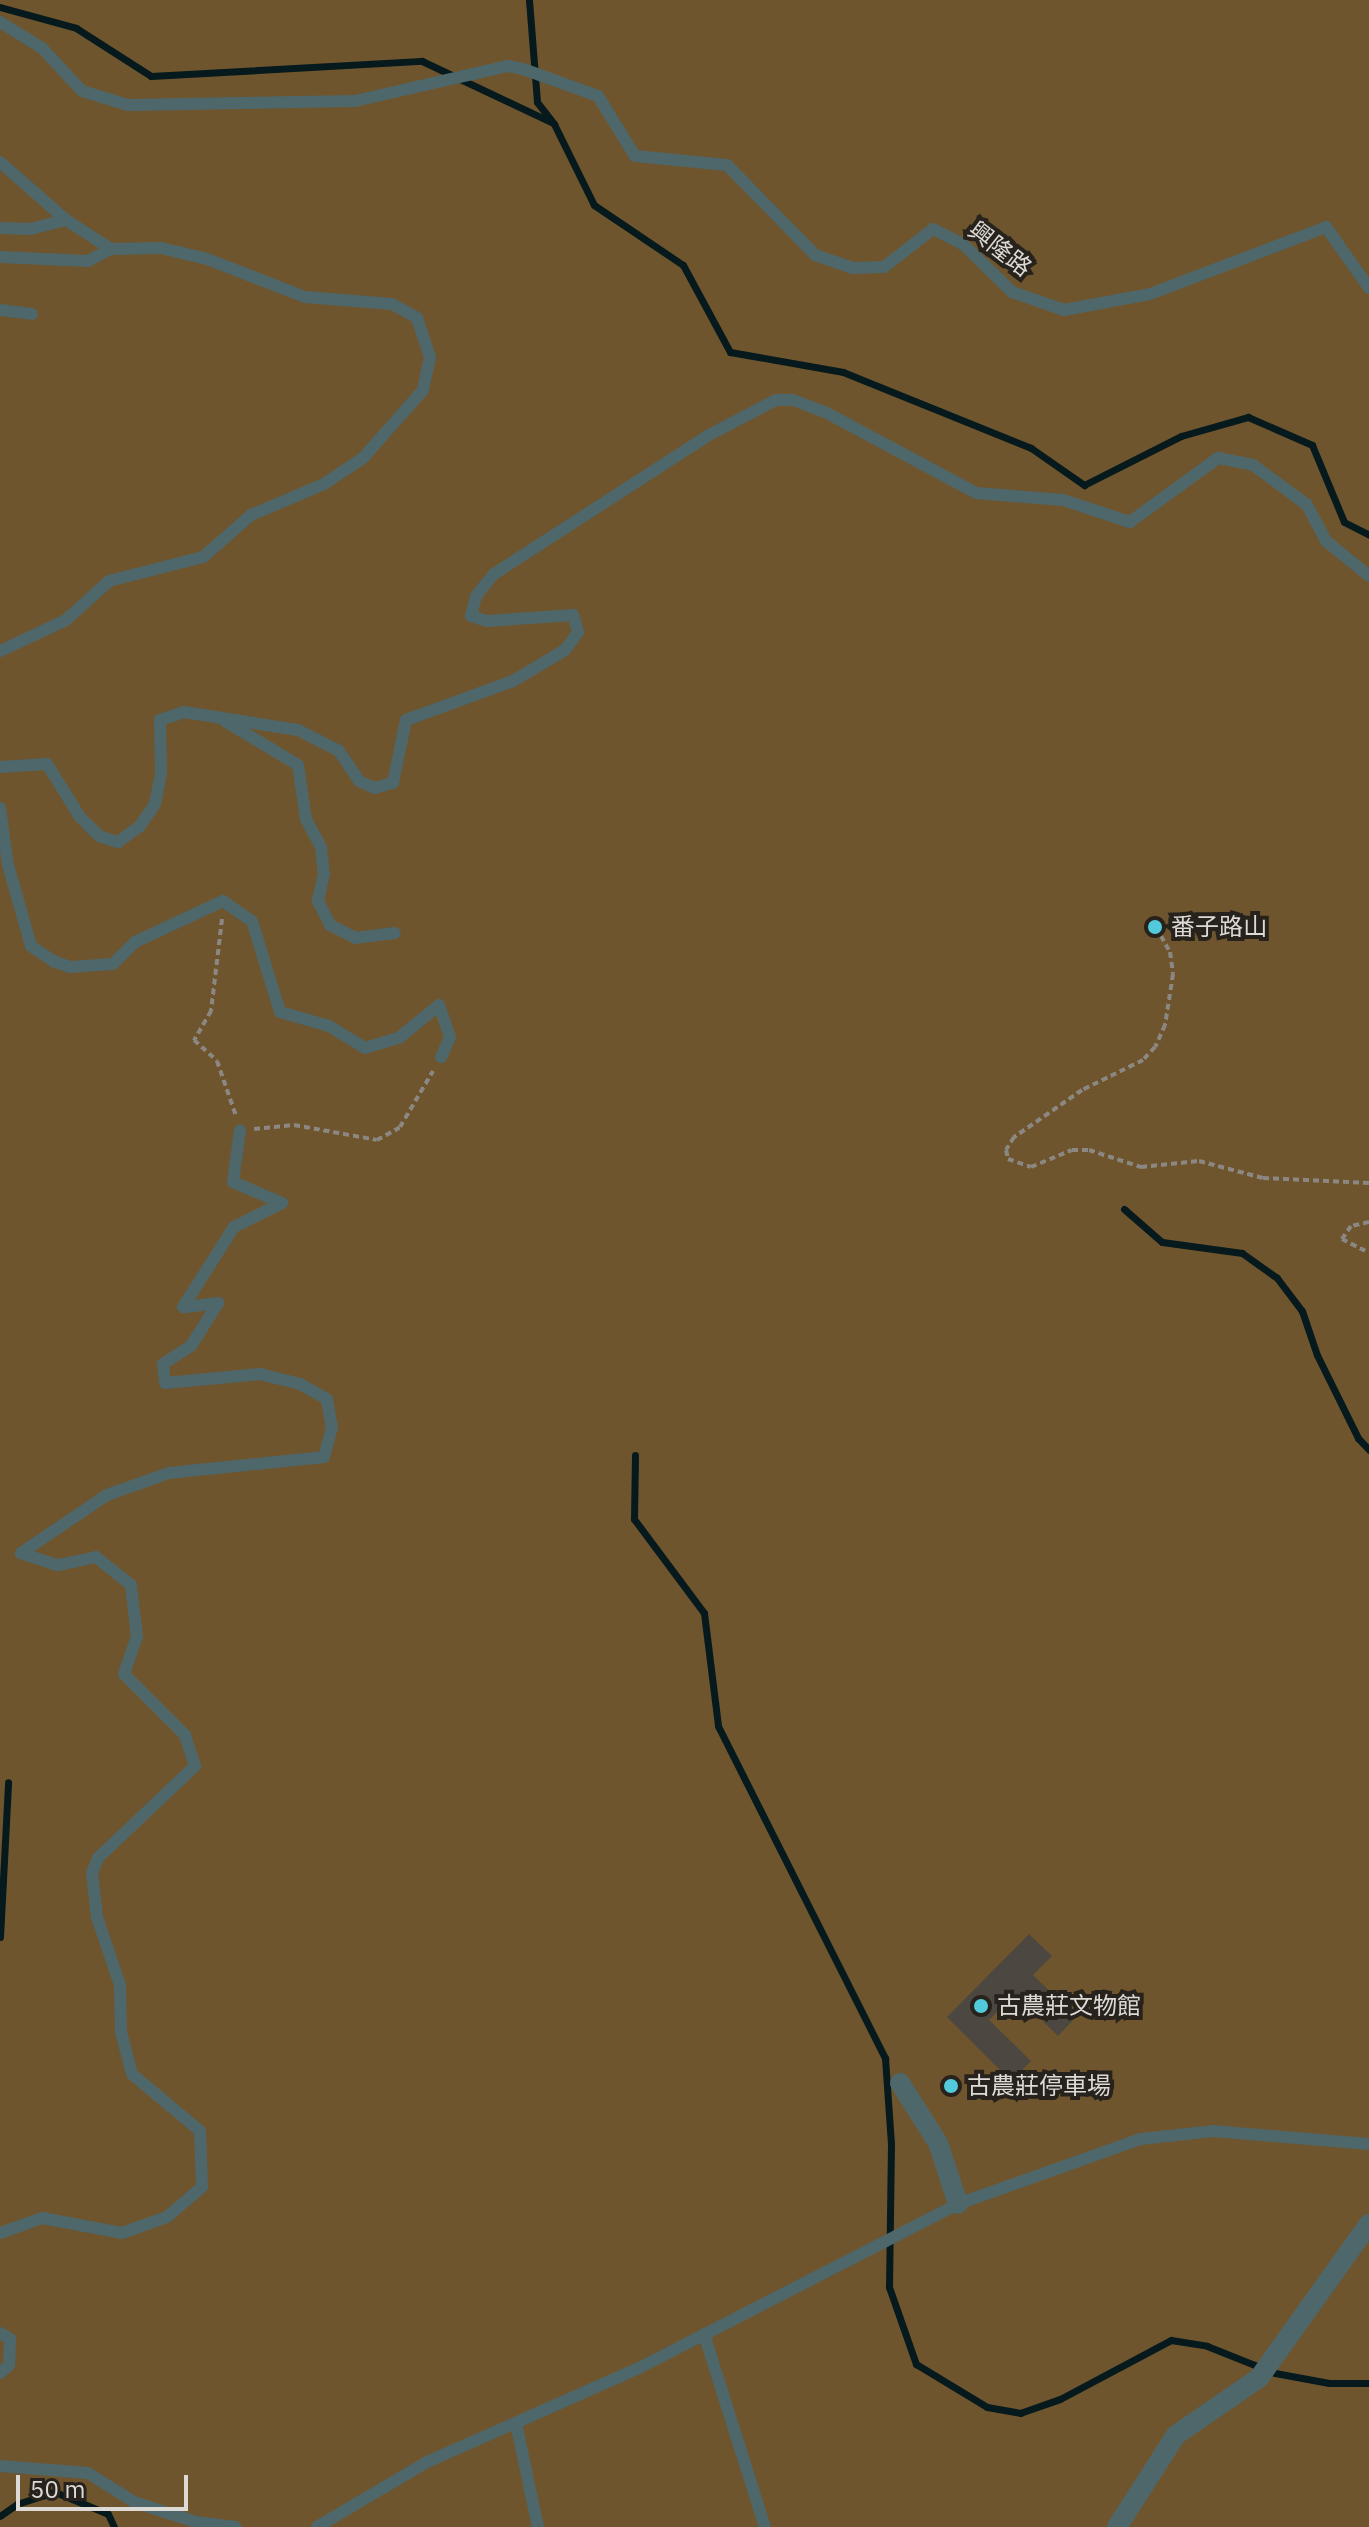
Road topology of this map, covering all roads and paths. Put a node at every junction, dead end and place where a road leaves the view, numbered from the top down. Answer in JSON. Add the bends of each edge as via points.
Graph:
{"nodes":[{"id":1,"x":0,"y":22,"type":"edge"},
{"id":2,"x":0,"y":162,"type":"edge"},
{"id":3,"x":66,"y":220,"type":"junction"},
{"id":4,"x":0,"y":228,"type":"edge"},
{"id":5,"x":111,"y":249,"type":"junction"},
{"id":6,"x":0,"y":257,"type":"edge"},
{"id":7,"x":1369,"y":288,"type":"edge"},
{"id":8,"x":0,"y":310,"type":"edge"},
{"id":9,"x":32,"y":314,"type":"dead end"},
{"id":10,"x":1369,"y":576,"type":"edge"},
{"id":11,"x":0,"y":651,"type":"edge"},
{"id":12,"x":223,"y":720,"type":"junction"},
{"id":13,"x":0,"y":767,"type":"edge"},
{"id":14,"x":0,"y":808,"type":"edge"},
{"id":15,"x":223,"y":901,"type":"junction"},
{"id":16,"x":1156,"y":927,"type":"dead end"},
{"id":17,"x":395,"y":933,"type":"dead end"},
{"id":18,"x":441,"y":1057,"type":"joint"},
{"id":19,"x":240,"y":1130,"type":"junction"},
{"id":20,"x":1369,"y":1183,"type":"edge"},
{"id":21,"x":1369,"y":1222,"type":"edge"},
{"id":22,"x":1369,"y":1253,"type":"edge"},
{"id":23,"x":900,"y":2083,"type":"dead end"},
{"id":24,"x":1369,"y":2144,"type":"edge"},
{"id":25,"x":958,"y":2204,"type":"junction"},
{"id":26,"x":1369,"y":2224,"type":"edge"},
{"id":27,"x":0,"y":2233,"type":"edge"},
{"id":28,"x":0,"y":2333,"type":"edge"},
{"id":29,"x":704,"y":2334,"type":"junction"},
{"id":30,"x":0,"y":2373,"type":"edge"},
{"id":31,"x":516,"y":2423,"type":"junction"},
{"id":32,"x":0,"y":2466,"type":"edge"},
{"id":33,"x":236,"y":2527,"type":"edge"},
{"id":34,"x":317,"y":2527,"type":"edge"},
{"id":35,"x":538,"y":2527,"type":"edge"},
{"id":36,"x":765,"y":2527,"type":"edge"},
{"id":37,"x":1117,"y":2527,"type":"edge"}],
"edges":[{"from":1,"to":7,"type":"lane","name":"興隆路","via":[[42,48],[82,91],[128,105],[355,101],[508,66],[551,77],[598,96],[635,156],[727,165],[815,255],[853,268],[884,267],[933,229],[963,244],[1012,292],[1064,310],[1150,294],[1326,227]]},
{"from":2,"to":3,"type":"lane"},
{"from":3,"to":4,"type":"lane","via":[[30,229]]},
{"from":3,"to":5,"type":"lane"},
{"from":5,"to":6,"type":"lane","via":[[88,261]]},
{"from":5,"to":11,"type":"lane","via":[[161,248],[207,259],[305,297],[392,304],[417,318],[430,357],[423,390],[363,458],[324,484],[251,515],[203,557],[109,581],[66,620]]},
{"from":8,"to":9,"type":"lane"},
{"from":10,"to":12,"type":"lane","via":[[1326,541],[1307,505],[1253,465],[1218,458],[1130,522],[1063,500],[976,493],[825,412],[793,400],[776,400],[709,435],[655,475],[494,574],[476,596],[471,616],[487,621],[573,615],[578,632],[565,650],[513,681],[406,720],[393,783],[375,788],[359,781],[339,751],[311,735]]},
{"from":12,"to":13,"type":"lane","via":[[184,712],[160,720],[161,774],[155,804],[139,827],[118,842],[99,836],[80,817],[47,764]]},
{"from":12,"to":17,"type":"lane","via":[[298,765],[306,819],[321,847],[324,874],[318,901],[330,925],[355,938]]},
{"from":14,"to":15,"type":"lane","via":[[8,865],[31,946],[55,962],[70,967],[113,964],[135,942]]},
{"from":15,"to":18,"type":"lane","via":[[252,921],[280,1012],[329,1026],[365,1048],[400,1037],[439,1005],[450,1037]]},
{"from":15,"to":19,"type":"path","via":[[211,1011],[194,1040],[217,1061]]},
{"from":16,"to":20,"type":"path","via":[[1170,952],[1173,974],[1165,1025],[1155,1047],[1143,1060],[1082,1090],[1014,1137],[1006,1150],[1008,1159],[1031,1167],[1072,1150],[1089,1150],[1141,1167],[1199,1161],[1263,1178]]},
{"from":18,"to":19,"type":"path","via":[[400,1127],[377,1140],[294,1125]]},
{"from":19,"to":27,"type":"lane","via":[[233,1182],[282,1203],[234,1227],[183,1307],[218,1303],[191,1346],[163,1364],[165,1383],[260,1374],[300,1384],[327,1399],[332,1428],[324,1457],[169,1473],[107,1495],[21,1553],[57,1565],[96,1557],[131,1585],[137,1637],[124,1674],[185,1735],[195,1766],[98,1858],[92,1873],[97,1917],[120,1985],[121,2032],[132,2074],[200,2131],[202,2187],[167,2217],[122,2233],[42,2218]]},
{"from":21,"to":22,"type":"path","via":[[1351,1226],[1342,1239]]},
{"from":23,"to":25,"type":"street","via":[[938,2143]]},
{"from":24,"to":25,"type":"lane","via":[[1213,2131],[1141,2139]]},
{"from":25,"to":29,"type":"lane"},
{"from":26,"to":37,"type":"street","via":[[1259,2378],[1176,2435]]},
{"from":28,"to":30,"type":"lane","via":[[10,2339],[9,2365]]},
{"from":29,"to":31,"type":"lane"},
{"from":29,"to":36,"type":"lane"},
{"from":31,"to":34,"type":"lane","via":[[427,2462]]},
{"from":31,"to":35,"type":"lane"},
{"from":32,"to":33,"type":"lane","via":[[88,2473],[134,2502],[196,2522]]}]}
